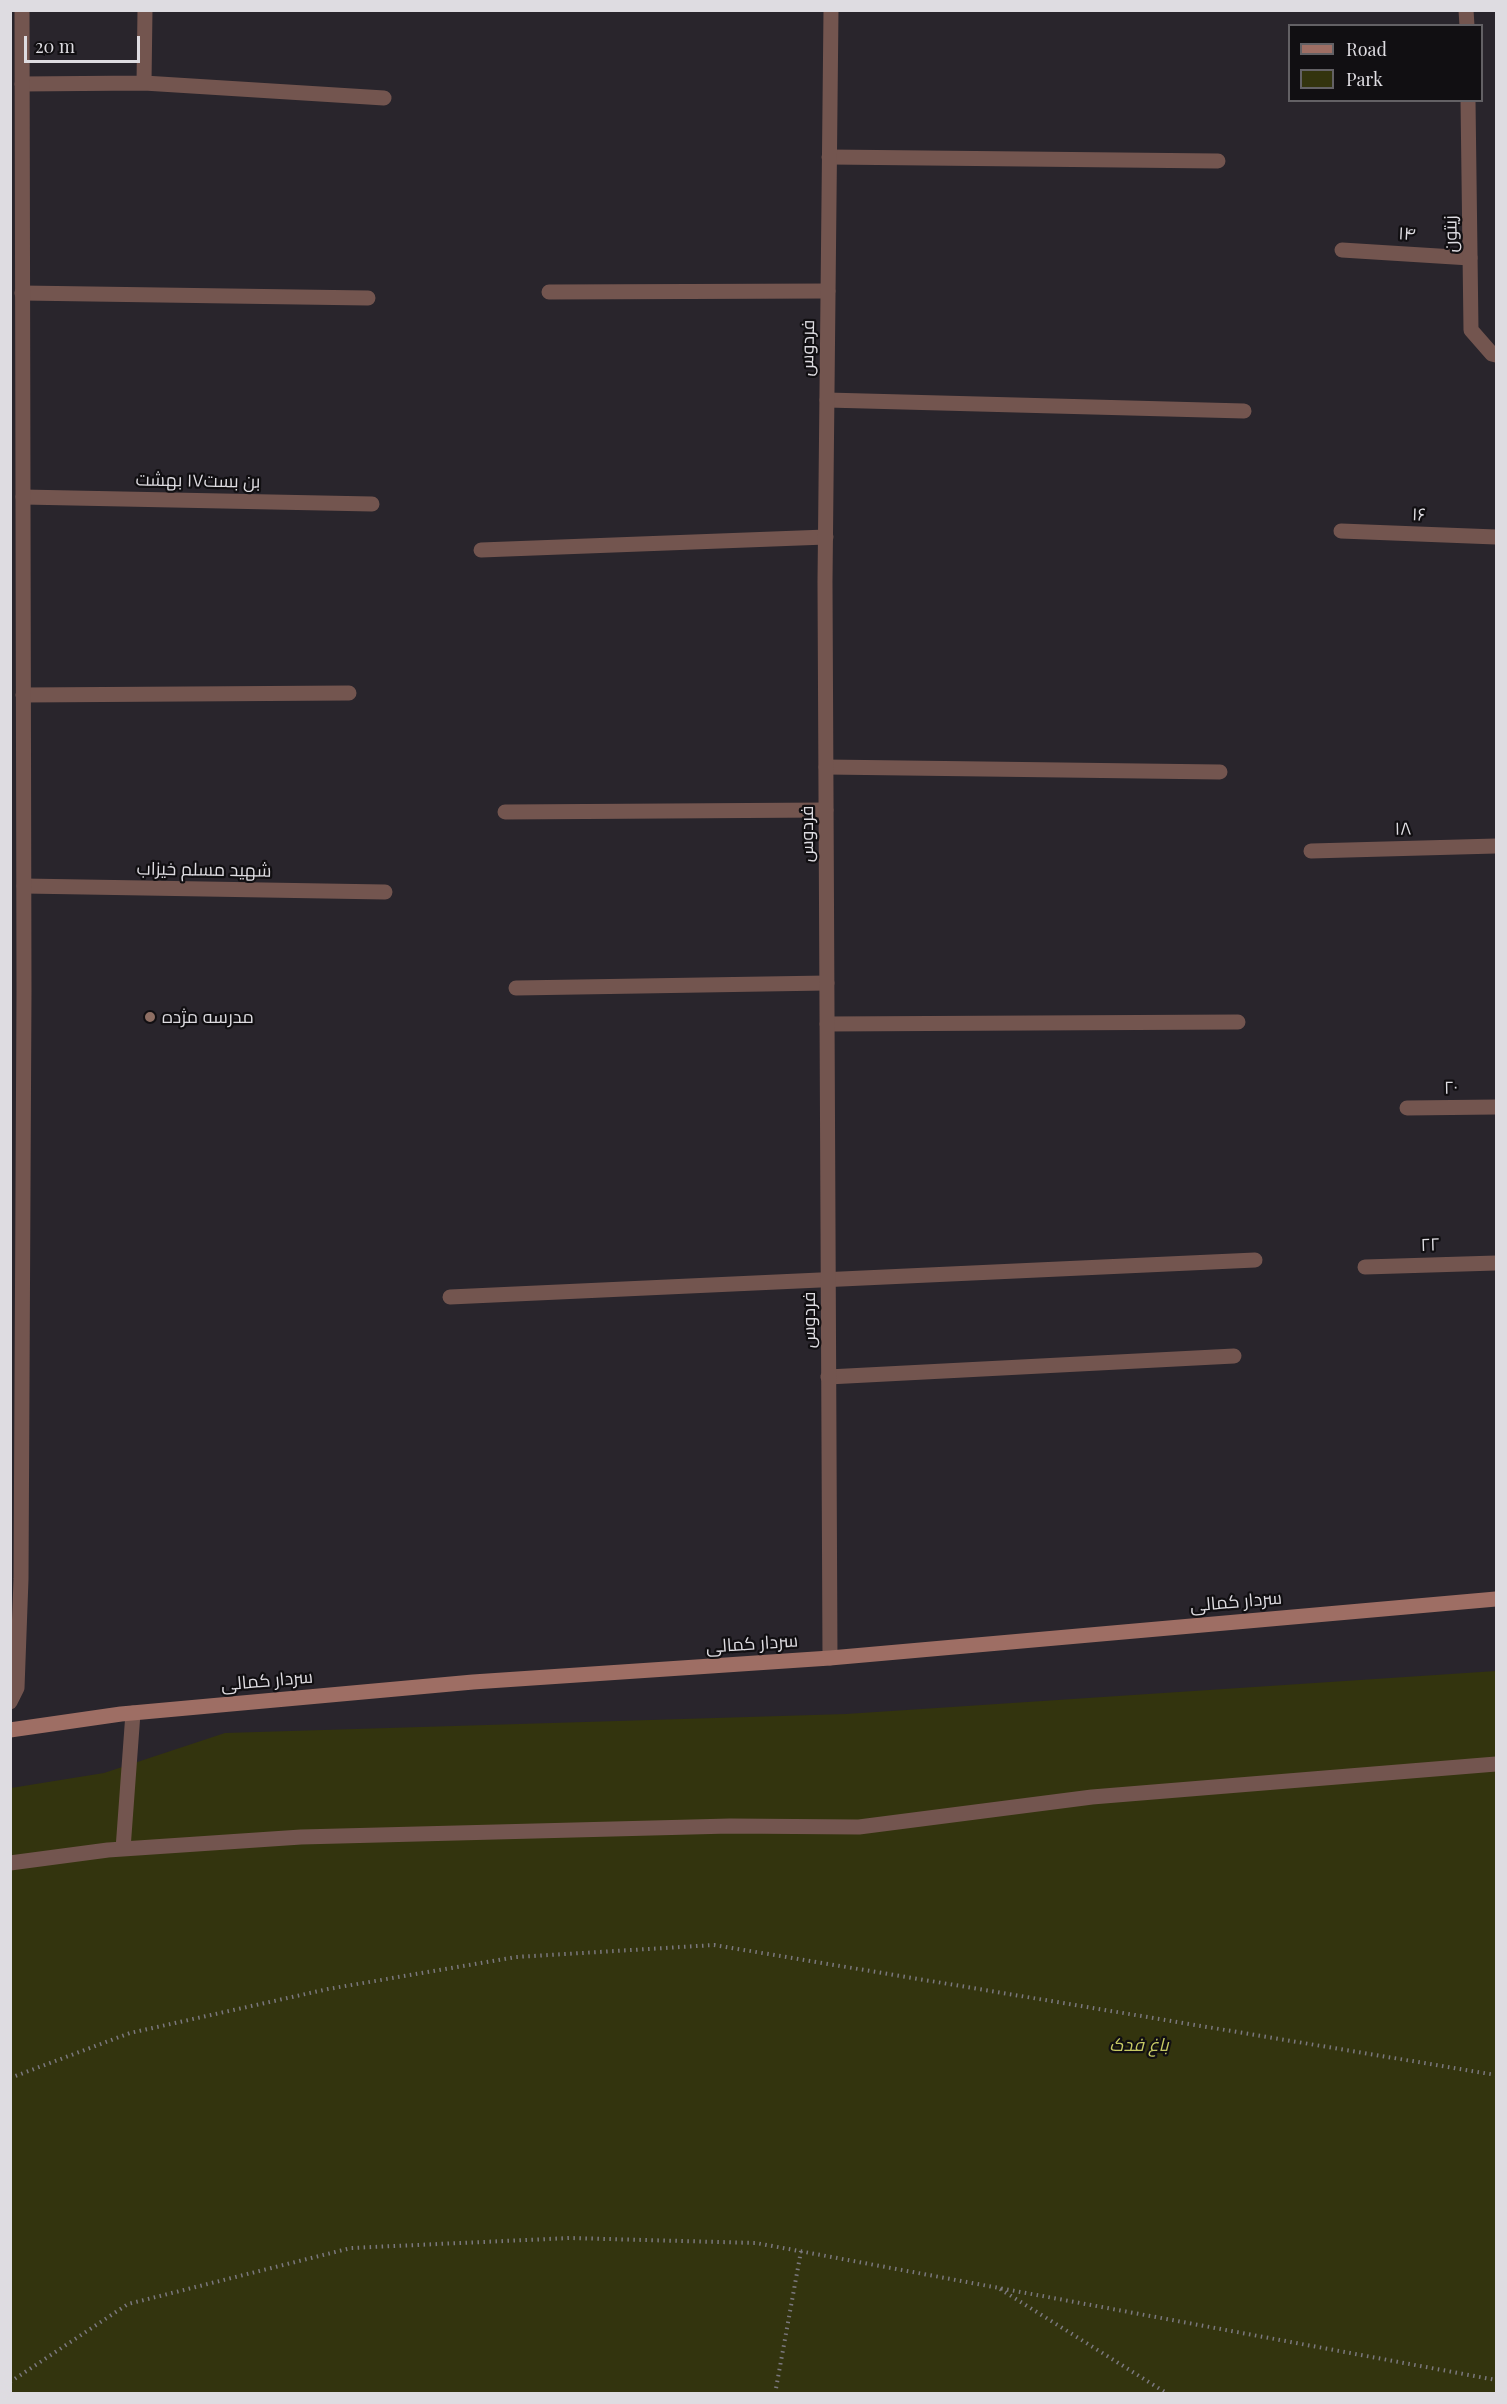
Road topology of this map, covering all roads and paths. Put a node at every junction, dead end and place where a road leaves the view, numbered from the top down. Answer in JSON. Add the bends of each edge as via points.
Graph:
{"nodes":[{"id":1,"x":22,"y":10,"type":"edge"},
{"id":2,"x":146,"y":10,"type":"edge"},
{"id":3,"x":831,"y":10,"type":"edge"},
{"id":4,"x":144,"y":83,"type":"junction"},
{"id":5,"x":16,"y":84,"type":"edge"},
{"id":6,"x":384,"y":98,"type":"dead end"},
{"id":7,"x":1468,"y":102,"type":"edge"},
{"id":8,"x":829,"y":157,"type":"junction"},
{"id":9,"x":1218,"y":161,"type":"dead end"},
{"id":10,"x":1342,"y":250,"type":"dead end"},
{"id":11,"x":1470,"y":258,"type":"junction"},
{"id":12,"x":828,"y":291,"type":"junction"},
{"id":13,"x":549,"y":292,"type":"dead end"},
{"id":14,"x":22,"y":293,"type":"junction"},
{"id":15,"x":368,"y":298,"type":"dead end"},
{"id":16,"x":1497,"y":355,"type":"edge"},
{"id":17,"x":827,"y":399,"type":"junction"},
{"id":18,"x":1244,"y":411,"type":"dead end"},
{"id":19,"x":17,"y":497,"type":"edge"},
{"id":20,"x":372,"y":504,"type":"dead end"},
{"id":21,"x":1341,"y":531,"type":"dead end"},
{"id":22,"x":826,"y":537,"type":"junction"},
{"id":23,"x":1497,"y":537,"type":"edge"},
{"id":24,"x":481,"y":550,"type":"dead end"},
{"id":25,"x":349,"y":693,"type":"dead end"},
{"id":26,"x":23,"y":695,"type":"junction"},
{"id":27,"x":826,"y":767,"type":"junction"},
{"id":28,"x":1220,"y":772,"type":"dead end"},
{"id":29,"x":826,"y":810,"type":"junction"},
{"id":30,"x":505,"y":812,"type":"dead end"},
{"id":31,"x":1497,"y":846,"type":"edge"},
{"id":32,"x":1311,"y":851,"type":"dead end"},
{"id":33,"x":17,"y":886,"type":"edge"},
{"id":34,"x":385,"y":892,"type":"dead end"},
{"id":35,"x":827,"y":983,"type":"junction"},
{"id":36,"x":516,"y":988,"type":"dead end"},
{"id":37,"x":1239,"y":1022,"type":"dead end"},
{"id":38,"x":827,"y":1024,"type":"junction"},
{"id":39,"x":1497,"y":1107,"type":"edge"},
{"id":40,"x":1407,"y":1108,"type":"dead end"},
{"id":41,"x":17,"y":1234,"type":"edge"},
{"id":42,"x":1255,"y":1260,"type":"dead end"},
{"id":43,"x":1497,"y":1263,"type":"edge"},
{"id":44,"x":1365,"y":1267,"type":"dead end"},
{"id":45,"x":828,"y":1279,"type":"junction"},
{"id":46,"x":450,"y":1296,"type":"dead end"},
{"id":47,"x":1234,"y":1356,"type":"dead end"},
{"id":48,"x":828,"y":1377,"type":"junction"},
{"id":49,"x":15,"y":1557,"type":"edge"},
{"id":50,"x":1497,"y":1599,"type":"edge"},
{"id":51,"x":830,"y":1658,"type":"junction"},
{"id":52,"x":10,"y":1702,"type":"edge"},
{"id":53,"x":133,"y":1713,"type":"junction"},
{"id":54,"x":10,"y":1730,"type":"edge"},
{"id":55,"x":1497,"y":1764,"type":"edge"},
{"id":56,"x":123,"y":1849,"type":"junction"},
{"id":57,"x":10,"y":1863,"type":"edge"},
{"id":58,"x":1497,"y":2075,"type":"edge"},
{"id":59,"x":10,"y":2078,"type":"edge"},
{"id":60,"x":801,"y":2251,"type":"junction"},
{"id":61,"x":997,"y":2287,"type":"junction"},
{"id":62,"x":1497,"y":2379,"type":"edge"},
{"id":63,"x":10,"y":2382,"type":"edge"},
{"id":64,"x":775,"y":2394,"type":"edge"},
{"id":65,"x":1168,"y":2394,"type":"edge"}],
"edges":[{"from":1,"to":5,"type":"street"},
{"from":2,"to":4,"type":"street"},
{"from":3,"to":8,"type":"street","name":"فردوس"},
{"from":4,"to":5,"type":"street"},
{"from":4,"to":6,"type":"street"},
{"from":5,"to":14,"type":"street"},
{"from":7,"to":11,"type":"street","name":"زیتون"},
{"from":8,"to":9,"type":"street"},
{"from":8,"to":12,"type":"street","name":"فردوس"},
{"from":10,"to":11,"type":"street","name":"۱۴"},
{"from":11,"to":16,"type":"street","name":"زیتون","via":[[1471,330]]},
{"from":12,"to":13,"type":"street"},
{"from":12,"to":17,"type":"street","name":"فردوس"},
{"from":14,"to":15,"type":"street"},
{"from":14,"to":19,"type":"street"},
{"from":17,"to":18,"type":"street"},
{"from":17,"to":22,"type":"street","name":"فردوس"},
{"from":19,"to":20,"type":"street","name":"بن بست۱۷ بهشت"},
{"from":19,"to":26,"type":"street"},
{"from":21,"to":23,"type":"street","name":"۱۶"},
{"from":22,"to":24,"type":"street"},
{"from":22,"to":27,"type":"street","name":"فردوس"},
{"from":25,"to":26,"type":"street"},
{"from":26,"to":33,"type":"street"},
{"from":27,"to":28,"type":"street"},
{"from":27,"to":29,"type":"street","name":"فردوس"},
{"from":29,"to":30,"type":"street"},
{"from":29,"to":35,"type":"street","name":"فردوس"},
{"from":31,"to":32,"type":"street","name":"۱۸"},
{"from":33,"to":34,"type":"street","name":"شهید مسلم خیزاب"},
{"from":33,"to":41,"type":"street"},
{"from":35,"to":36,"type":"street"},
{"from":35,"to":38,"type":"street","name":"فردوس"},
{"from":37,"to":38,"type":"street"},
{"from":38,"to":45,"type":"street","name":"فردوس"},
{"from":39,"to":40,"type":"street","name":"۲۰"},
{"from":41,"to":49,"type":"street"},
{"from":42,"to":45,"type":"street"},
{"from":43,"to":44,"type":"street","name":"۲۲"},
{"from":45,"to":46,"type":"street"},
{"from":45,"to":48,"type":"street","name":"فردوس"},
{"from":47,"to":48,"type":"street"},
{"from":48,"to":51,"type":"street","name":"فردوس"},
{"from":49,"to":52,"type":"street","via":[[17,1688]]},
{"from":50,"to":51,"type":"main road","name":"سردار کمالی"},
{"from":51,"to":53,"type":"main road","name":"سردار کمالی","via":[[473,1682]]},
{"from":53,"to":54,"type":"main road","name":"سردار کمالی"},
{"from":53,"to":56,"type":"street"},
{"from":55,"to":56,"type":"street","via":[[1092,1797],[859,1827],[730,1826],[301,1837]]},
{"from":56,"to":57,"type":"street"},
{"from":58,"to":59,"type":"path","via":[[714,1945],[516,1957],[328,1989],[130,2033]]},
{"from":60,"to":61,"type":"path"},
{"from":60,"to":63,"type":"path","via":[[756,2243],[570,2238],[351,2248],[128,2304]]},
{"from":60,"to":64,"type":"path"},
{"from":61,"to":62,"type":"path"},
{"from":61,"to":65,"type":"path"}]}
